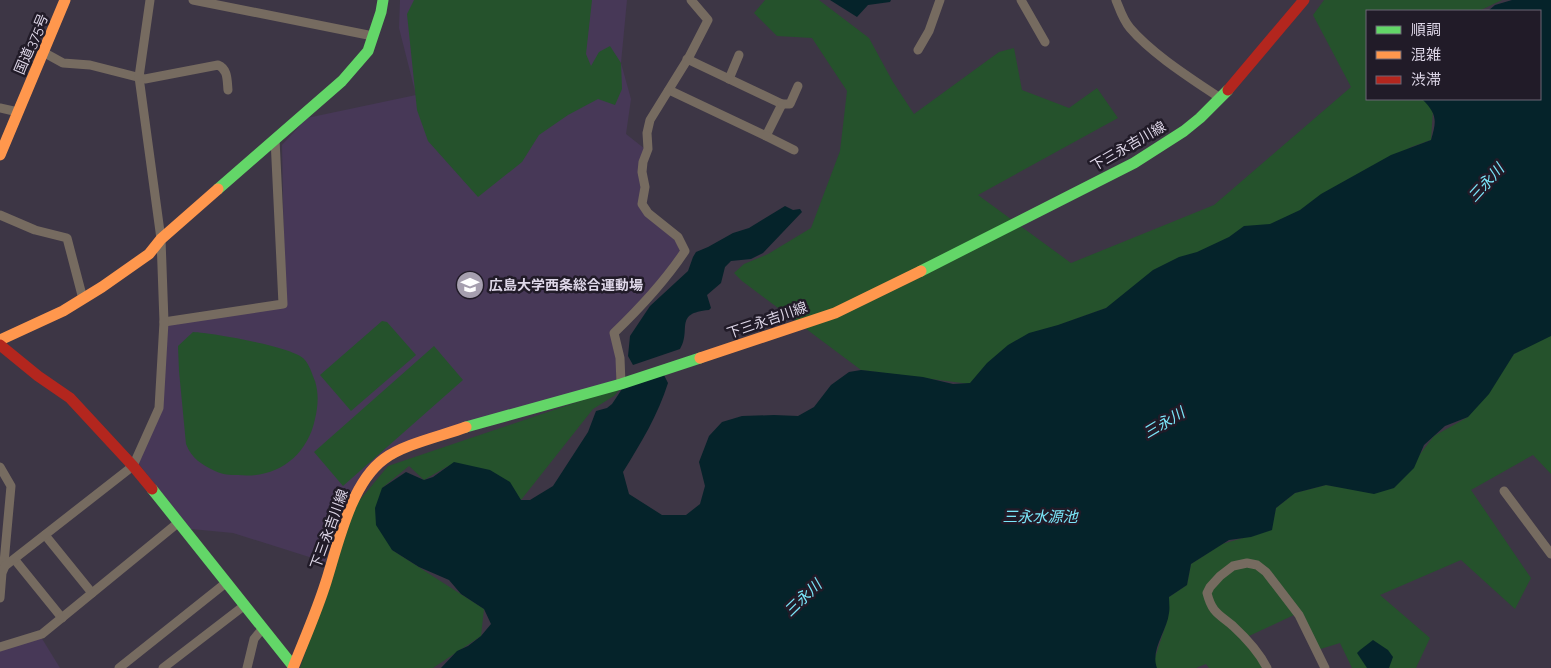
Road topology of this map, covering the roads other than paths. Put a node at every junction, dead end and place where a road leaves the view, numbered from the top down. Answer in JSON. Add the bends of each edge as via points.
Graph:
{"nodes":[{"id":1,"x":65,"y":0,"type":"edge"},
{"id":2,"x":150,"y":0,"type":"edge"},
{"id":3,"x":193,"y":0,"type":"edge"},
{"id":4,"x":383,"y":0,"type":"edge"},
{"id":5,"x":691,"y":0,"type":"edge"},
{"id":6,"x":940,"y":0,"type":"edge"},
{"id":7,"x":1021,"y":0,"type":"edge"},
{"id":8,"x":1116,"y":0,"type":"edge"},
{"id":9,"x":1304,"y":0,"type":"edge"},
{"id":10,"x":373,"y":36,"type":"junction"},
{"id":11,"x":1044,"y":42,"type":"dead end"},
{"id":12,"x":918,"y":50,"type":"dead end"},
{"id":13,"x":43,"y":52,"type":"junction"},
{"id":14,"x":739,"y":55,"type":"dead end"},
{"id":15,"x":687,"y":59,"type":"junction"},
{"id":16,"x":139,"y":77,"type":"junction"},
{"id":17,"x":729,"y":79,"type":"junction"},
{"id":18,"x":798,"y":86,"type":"dead end"},
{"id":19,"x":228,"y":90,"type":"dead end"},
{"id":20,"x":669,"y":90,"type":"junction"},
{"id":21,"x":1220,"y":98,"type":"junction"},
{"id":22,"x":782,"y":104,"type":"junction"},
{"id":23,"x":0,"y":108,"type":"edge"},
{"id":24,"x":18,"y":112,"type":"junction"},
{"id":25,"x":766,"y":136,"type":"junction"},
{"id":26,"x":275,"y":139,"type":"junction"},
{"id":27,"x":794,"y":150,"type":"dead end"},
{"id":28,"x":0,"y":155,"type":"edge"},
{"id":29,"x":0,"y":215,"type":"edge"},
{"id":30,"x":160,"y":239,"type":"junction"},
{"id":31,"x":83,"y":299,"type":"junction"},
{"id":32,"x":164,"y":322,"type":"junction"},
{"id":33,"x":0,"y":340,"type":"edge"},
{"id":34,"x":0,"y":345,"type":"edge"},
{"id":35,"x":621,"y":384,"type":"junction"},
{"id":36,"x":0,"y":466,"type":"edge"},
{"id":37,"x":133,"y":466,"type":"junction"},
{"id":38,"x":1504,"y":491,"type":"dead end"},
{"id":39,"x":179,"y":522,"type":"junction"},
{"id":40,"x":45,"y":535,"type":"junction"},
{"id":41,"x":1551,"y":553,"type":"edge"},
{"id":42,"x":15,"y":560,"type":"junction"},
{"id":43,"x":5,"y":566,"type":"junction"},
{"id":44,"x":227,"y":582,"type":"junction"},
{"id":45,"x":92,"y":593,"type":"junction"},
{"id":46,"x":0,"y":598,"type":"edge"},
{"id":47,"x":245,"y":605,"type":"junction"},
{"id":48,"x":62,"y":618,"type":"junction"},
{"id":49,"x":263,"y":628,"type":"junction"},
{"id":50,"x":0,"y":648,"type":"edge"},
{"id":51,"x":293,"y":667,"type":"edge"},
{"id":52,"x":119,"y":668,"type":"edge"},
{"id":53,"x":163,"y":668,"type":"edge"},
{"id":54,"x":247,"y":668,"type":"edge"},
{"id":55,"x":1267,"y":668,"type":"edge"},
{"id":56,"x":1325,"y":668,"type":"edge"}],
"edges":[{"from":1,"to":13,"type":"main road","name":"国道375号"},
{"from":2,"to":16,"type":"street"},
{"from":3,"to":10,"type":"street"},
{"from":4,"to":10,"type":"main road"},
{"from":5,"to":15,"type":"street","via":[[708,20]]},
{"from":6,"to":12,"type":"street"},
{"from":7,"to":11,"type":"street"},
{"from":8,"to":21,"type":"street","via":[[1130,28],[1144,42]]},
{"from":9,"to":21,"type":"main road","name":"下三永吉川線"},
{"from":10,"to":26,"type":"main road","via":[[368,51],[342,81]]},
{"from":13,"to":16,"type":"street","via":[[63,63],[90,65]]},
{"from":13,"to":24,"type":"main road","name":"国道375号"},
{"from":14,"to":17,"type":"street"},
{"from":15,"to":17,"type":"street"},
{"from":15,"to":20,"type":"street"},
{"from":16,"to":19,"type":"street","via":[[145,79],[218,65],[226,72]]},
{"from":16,"to":30,"type":"street"},
{"from":17,"to":22,"type":"street"},
{"from":18,"to":22,"type":"street","via":[[790,104]]},
{"from":20,"to":25,"type":"street"},
{"from":20,"to":35,"type":"street","via":[[650,120],[642,172],[645,186],[642,204],[678,237],[685,251],[639,309],[614,333],[620,358]]},
{"from":21,"to":35,"type":"main road","name":"下三永吉川線","via":[[1170,141],[1134,163],[894,285],[835,313]]},
{"from":22,"to":25,"type":"street"},
{"from":23,"to":24,"type":"street"},
{"from":24,"to":28,"type":"main road","name":"国道375号"},
{"from":25,"to":27,"type":"street"},
{"from":26,"to":30,"type":"main road"},
{"from":26,"to":32,"type":"street","via":[[283,304]]},
{"from":29,"to":31,"type":"street","via":[[35,230],[67,238]]},
{"from":30,"to":31,"type":"main road","via":[[149,254]]},
{"from":30,"to":32,"type":"street"},
{"from":31,"to":33,"type":"main road"},
{"from":32,"to":37,"type":"street","via":[[159,408]]},
{"from":34,"to":37,"type":"main road","via":[[70,398]]},
{"from":35,"to":51,"type":"main road","name":"下三永吉川線","via":[[470,426],[405,448],[384,460],[365,478],[351,506],[326,584]]},
{"from":36,"to":43,"type":"street","via":[[11,486]]},
{"from":37,"to":39,"type":"main road"},
{"from":37,"to":40,"type":"street"},
{"from":38,"to":41,"type":"street"},
{"from":39,"to":44,"type":"main road"},
{"from":39,"to":45,"type":"street"},
{"from":40,"to":42,"type":"street"},
{"from":40,"to":45,"type":"street"},
{"from":42,"to":43,"type":"street"},
{"from":42,"to":48,"type":"street"},
{"from":43,"to":46,"type":"street"},
{"from":44,"to":47,"type":"main road"},
{"from":44,"to":52,"type":"street"},
{"from":45,"to":48,"type":"street"},
{"from":47,"to":49,"type":"main road"},
{"from":47,"to":53,"type":"street"},
{"from":48,"to":50,"type":"street","via":[[42,634]]},
{"from":49,"to":51,"type":"main road"},
{"from":49,"to":54,"type":"street","via":[[254,639]]},
{"from":55,"to":56,"type":"street","via":[[1254,647],[1216,613],[1207,593],[1220,576],[1233,566],[1247,562],[1266,572],[1299,615]]}]}
